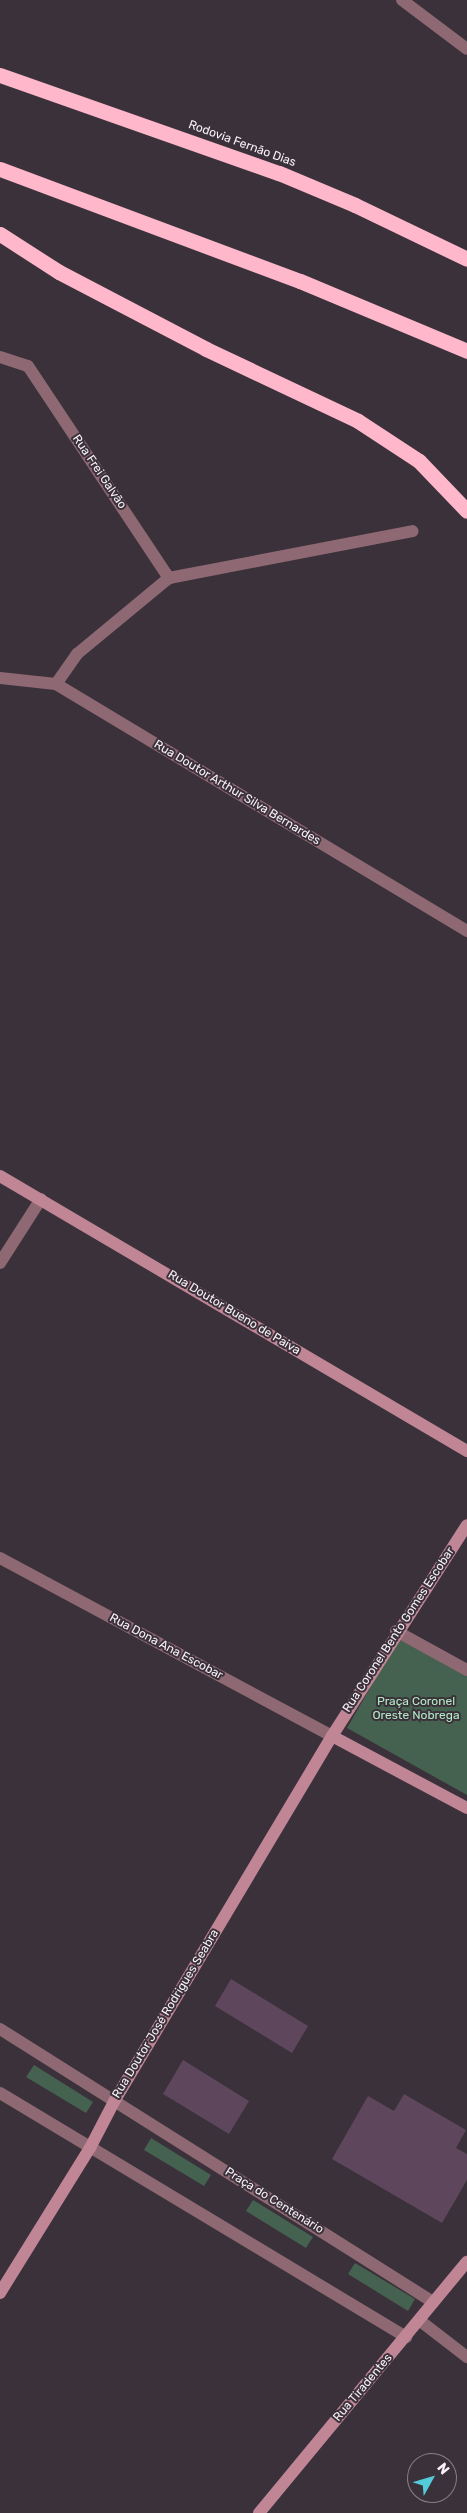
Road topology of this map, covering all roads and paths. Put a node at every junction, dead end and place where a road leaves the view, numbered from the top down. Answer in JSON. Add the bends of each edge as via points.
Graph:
{"nodes":[{"id":1,"x":402,"y":0,"type":"edge"},
{"id":2,"x":467,"y":50,"type":"edge"},
{"id":3,"x":0,"y":75,"type":"edge"},
{"id":4,"x":0,"y":169,"type":"edge"},
{"id":5,"x":0,"y":234,"type":"edge"},
{"id":6,"x":467,"y":259,"type":"edge"},
{"id":7,"x":467,"y":351,"type":"edge"},
{"id":8,"x":0,"y":357,"type":"edge"},
{"id":9,"x":467,"y":511,"type":"edge"},
{"id":10,"x":413,"y":532,"type":"dead end"},
{"id":11,"x":169,"y":578,"type":"junction"},
{"id":12,"x":0,"y":678,"type":"edge"},
{"id":13,"x":56,"y":684,"type":"junction"},
{"id":14,"x":467,"y":931,"type":"edge"},
{"id":15,"x":0,"y":1176,"type":"edge"},
{"id":16,"x":41,"y":1199,"type":"junction"},
{"id":17,"x":0,"y":1263,"type":"edge"},
{"id":18,"x":467,"y":1451,"type":"edge"},
{"id":19,"x":467,"y":1525,"type":"edge"},
{"id":20,"x":0,"y":1558,"type":"edge"},
{"id":21,"x":396,"y":1631,"type":"junction"},
{"id":22,"x":467,"y":1670,"type":"edge"},
{"id":23,"x":332,"y":1736,"type":"junction"},
{"id":24,"x":467,"y":1808,"type":"edge"},
{"id":25,"x":0,"y":2029,"type":"edge"},
{"id":26,"x":0,"y":2093,"type":"edge"},
{"id":27,"x":115,"y":2100,"type":"junction"},
{"id":28,"x":90,"y":2148,"type":"junction"},
{"id":29,"x":467,"y":2262,"type":"edge"},
{"id":30,"x":0,"y":2293,"type":"edge"},
{"id":31,"x":434,"y":2302,"type":"junction"},
{"id":32,"x":418,"y":2320,"type":"junction"},
{"id":33,"x":406,"y":2336,"type":"junction"},
{"id":34,"x":467,"y":2357,"type":"edge"},
{"id":35,"x":259,"y":2513,"type":"edge"}],
"edges":[{"from":1,"to":2,"type":"street"},
{"from":3,"to":6,"type":"highway","name":"Rodovia Fernão Dias","via":[[279,173]]},
{"from":4,"to":7,"type":"highway","via":[[300,281]]},
{"from":5,"to":9,"type":"highway","via":[[59,272],[206,350],[358,421],[419,461]]},
{"from":8,"to":11,"type":"street","name":"Rua Frei Galvão","via":[[28,366]]},
{"from":10,"to":11,"type":"street"},
{"from":11,"to":13,"type":"street","via":[[77,654]]},
{"from":12,"to":13,"type":"street","name":"Rua Doutor Arthur Silva Bernardes"},
{"from":13,"to":14,"type":"street","name":"Rua Doutor Arthur Silva Bernardes"},
{"from":15,"to":16,"type":"main road","name":"Rua Doutor Bueno de Paiva"},
{"from":16,"to":17,"type":"street"},
{"from":16,"to":18,"type":"main road","name":"Rua Doutor Bueno de Paiva"},
{"from":19,"to":21,"type":"main road","name":"Rua Coronel Bento Gomes Escobar"},
{"from":20,"to":23,"type":"street","name":"Rua Dona Ana Escobar"},
{"from":21,"to":22,"type":"street"},
{"from":21,"to":23,"type":"main road","name":"Rua Coronel Bento Gomes Escobar"},
{"from":23,"to":24,"type":"main road"},
{"from":23,"to":27,"type":"main road","name":"Rua Doutor José Rodrigues Seabra"},
{"from":25,"to":27,"type":"street","name":"Praça do Centenário"},
{"from":26,"to":28,"type":"street"},
{"from":27,"to":28,"type":"main road","name":"Rua Doutor José Rodrigues Seabra"},
{"from":27,"to":31,"type":"street","name":"Praça do Centenário"},
{"from":28,"to":30,"type":"main road","name":"Rua Doutor José Rodrigues Seabra"},
{"from":28,"to":33,"type":"street"},
{"from":29,"to":31,"type":"main road","name":"Rua Tiradentes"},
{"from":31,"to":32,"type":"main road","name":"Rua Tiradentes"},
{"from":32,"to":33,"type":"main road","name":"Rua Tiradentes"},
{"from":32,"to":34,"type":"street"},
{"from":33,"to":35,"type":"main road","name":"Rua Tiradentes"}]}
